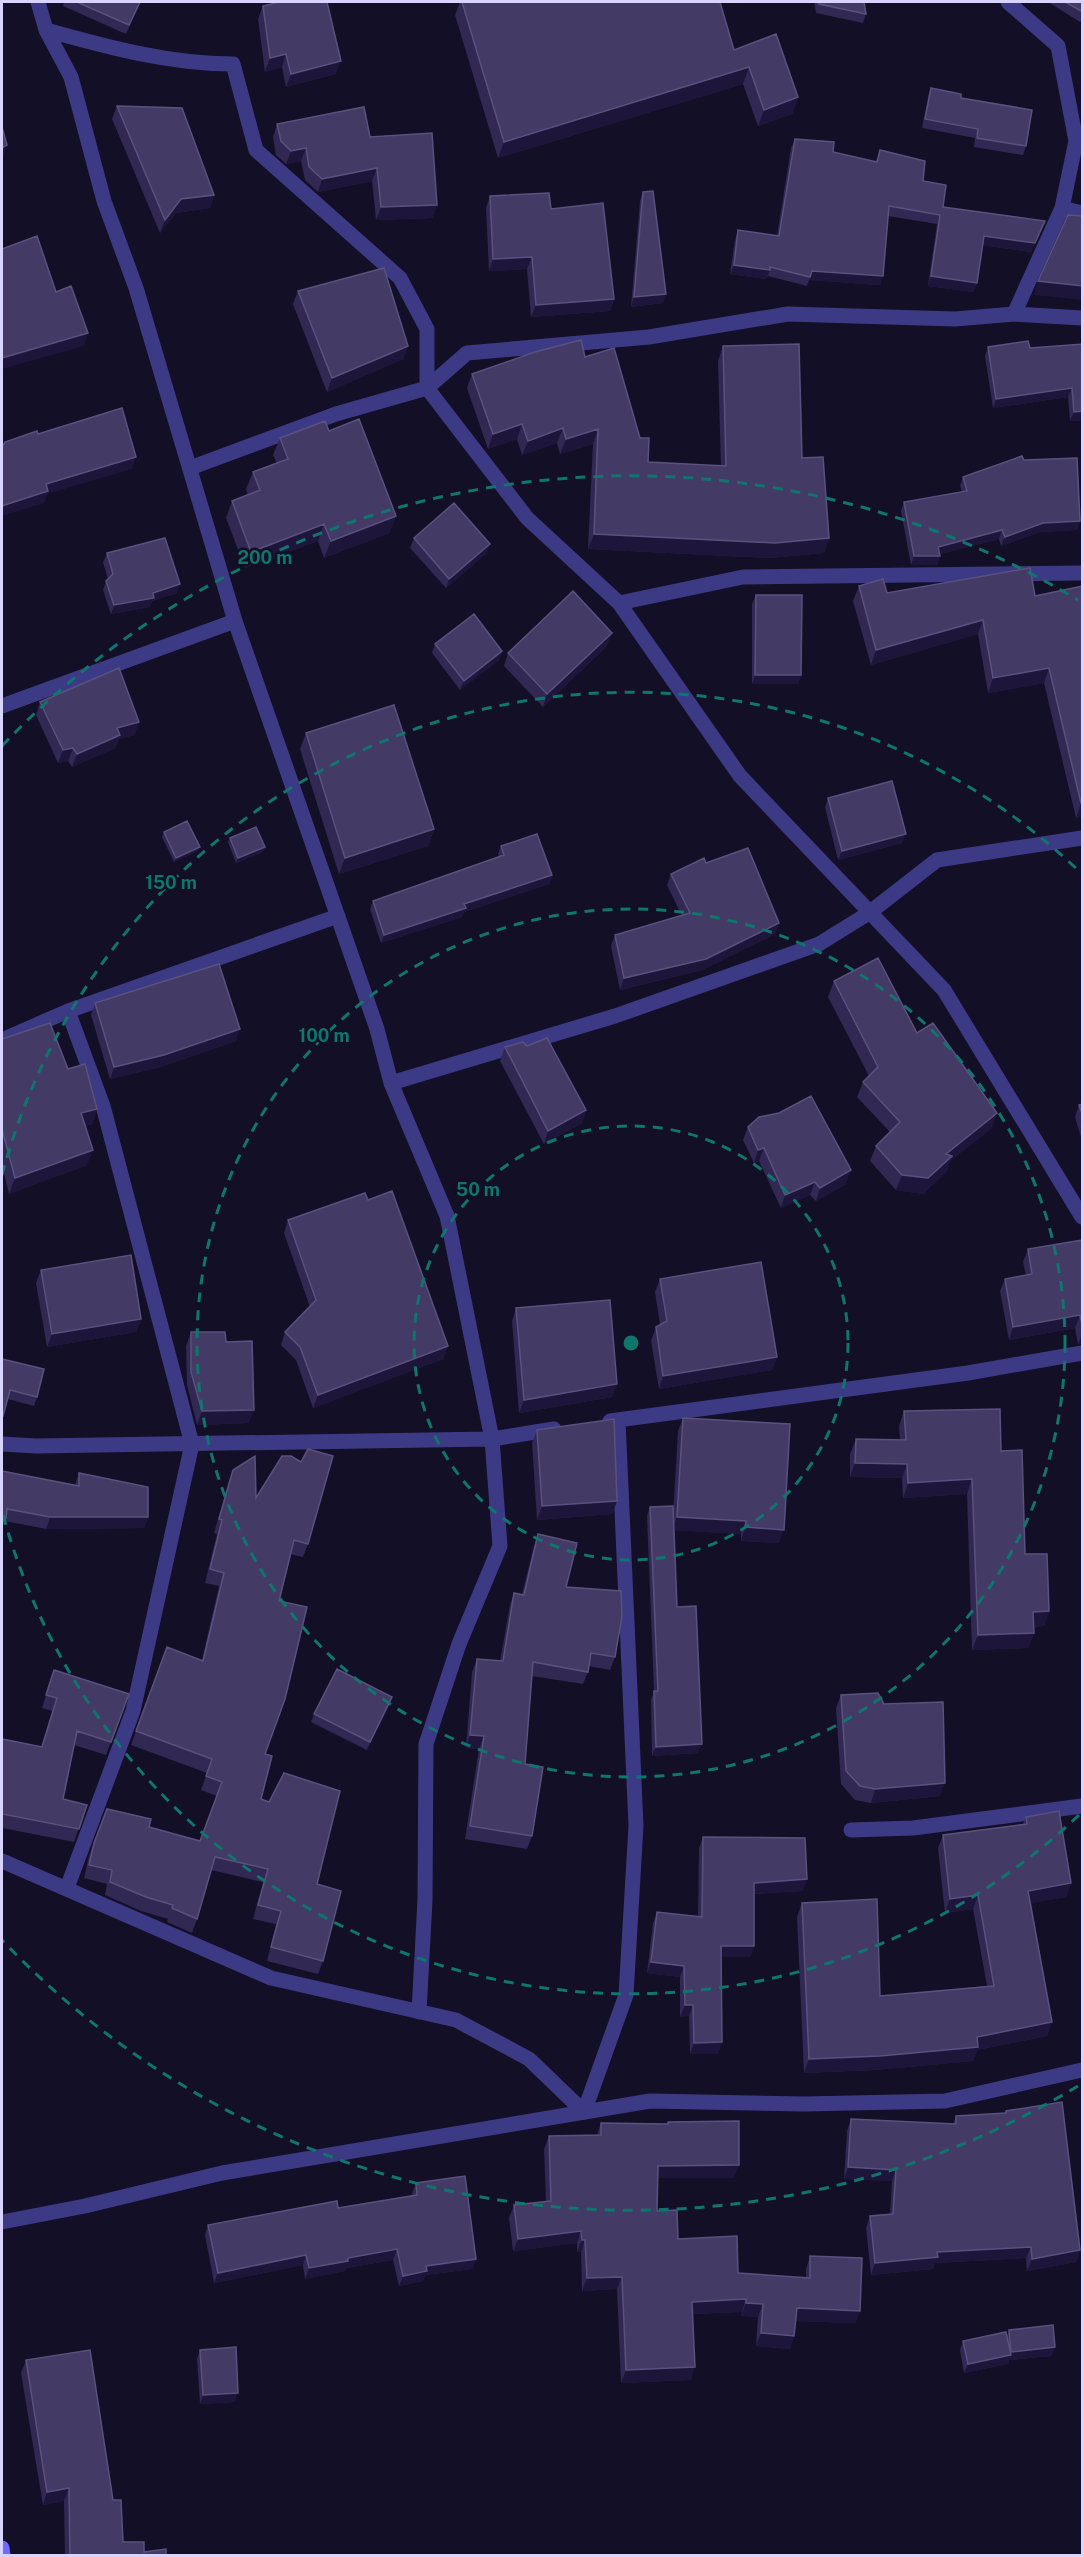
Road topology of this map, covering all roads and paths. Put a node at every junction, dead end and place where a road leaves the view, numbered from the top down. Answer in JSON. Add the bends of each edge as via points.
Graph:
{"nodes":[{"id":1,"x":38,"y":2,"type":"edge"},
{"id":2,"x":1008,"y":2,"type":"edge"},
{"id":3,"x":46,"y":30,"type":"junction"},
{"id":4,"x":1062,"y":208,"type":"junction"},
{"id":5,"x":1083,"y":213,"type":"edge"},
{"id":6,"x":1014,"y":314,"type":"junction"},
{"id":7,"x":1083,"y":318,"type":"edge"},
{"id":8,"x":428,"y":388,"type":"junction"},
{"id":9,"x":190,"y":468,"type":"junction"},
{"id":10,"x":1083,"y":573,"type":"edge"},
{"id":11,"x":619,"y":603,"type":"junction"},
{"id":12,"x":236,"y":621,"type":"junction"},
{"id":13,"x":2,"y":706,"type":"edge"},
{"id":14,"x":1083,"y":838,"type":"edge"},
{"id":15,"x":869,"y":913,"type":"junction"},
{"id":16,"x":338,"y":916,"type":"junction"},
{"id":17,"x":68,"y":1011,"type":"junction"},
{"id":18,"x":2,"y":1040,"type":"edge"},
{"id":19,"x":391,"y":1083,"type":"junction"},
{"id":20,"x":1083,"y":1217,"type":"edge"},
{"id":21,"x":1083,"y":1353,"type":"edge"},
{"id":22,"x":618,"y":1420,"type":"junction"},
{"id":23,"x":595,"y":1423,"type":"edge"},
{"id":24,"x":572,"y":1426,"type":"edge"},
{"id":25,"x":492,"y":1439,"type":"junction"},
{"id":26,"x":2,"y":1444,"type":"edge"},
{"id":27,"x":192,"y":1444,"type":"junction"},
{"id":28,"x":1083,"y":1806,"type":"edge"},
{"id":29,"x":850,"y":1830,"type":"dead end"},
{"id":30,"x":2,"y":1861,"type":"edge"},
{"id":31,"x":67,"y":1888,"type":"junction"},
{"id":32,"x":419,"y":2012,"type":"junction"},
{"id":33,"x":1083,"y":2070,"type":"edge"},
{"id":34,"x":584,"y":2112,"type":"junction"},
{"id":35,"x":2,"y":2222,"type":"edge"},
{"id":36,"x":2,"y":2548,"type":"edge"},
{"id":37,"x":3,"y":2556,"type":"edge"}],
"edges":[{"from":1,"to":3,"type":"street"},
{"from":2,"to":4,"type":"street","via":[[1058,46],[1076,141]]},
{"from":3,"to":8,"type":"street","via":[[121,51],[233,64],[256,150],[400,278],[427,329]]},
{"from":3,"to":9,"type":"street","via":[[71,77],[104,201],[136,288]]},
{"from":4,"to":5,"type":"street"},
{"from":4,"to":6,"type":"street"},
{"from":6,"to":7,"type":"street"},
{"from":6,"to":8,"type":"street","via":[[956,319],[788,314],[649,337],[467,353]]},
{"from":8,"to":9,"type":"street","via":[[336,414]]},
{"from":8,"to":11,"type":"street","via":[[527,518]]},
{"from":9,"to":12,"type":"street"},
{"from":10,"to":11,"type":"street","via":[[743,577]]},
{"from":11,"to":15,"type":"street","via":[[740,776]]},
{"from":12,"to":13,"type":"street"},
{"from":12,"to":16,"type":"street"},
{"from":14,"to":15,"type":"street","via":[[937,860]]},
{"from":15,"to":19,"type":"street","via":[[819,944],[615,1016]]},
{"from":15,"to":20,"type":"street","via":[[944,990]]},
{"from":16,"to":17,"type":"street"},
{"from":16,"to":19,"type":"street"},
{"from":17,"to":18,"type":"street"},
{"from":17,"to":27,"type":"street","via":[[103,1106]]},
{"from":19,"to":25,"type":"street","via":[[447,1216]]},
{"from":21,"to":22,"type":"street","via":[[968,1373]]},
{"from":22,"to":23,"type":"street"},
{"from":22,"to":34,"type":"street","via":[[636,1826],[626,1995]]},
{"from":24,"to":25,"type":"street"},
{"from":25,"to":27,"type":"street"},
{"from":25,"to":32,"type":"street","via":[[500,1546],[459,1644],[426,1744],[425,1900]]},
{"from":26,"to":27,"type":"street"},
{"from":27,"to":31,"type":"street","via":[[133,1711]]},
{"from":28,"to":29,"type":"street","via":[[913,1828]]},
{"from":30,"to":31,"type":"street"},
{"from":31,"to":32,"type":"street","via":[[271,1978]]},
{"from":32,"to":34,"type":"street","via":[[456,2020],[529,2060]]},
{"from":33,"to":34,"type":"street","via":[[945,2102],[650,2101]]},
{"from":34,"to":35,"type":"street","via":[[222,2173]]},
{"from":36,"to":37,"type":"main road"}]}
